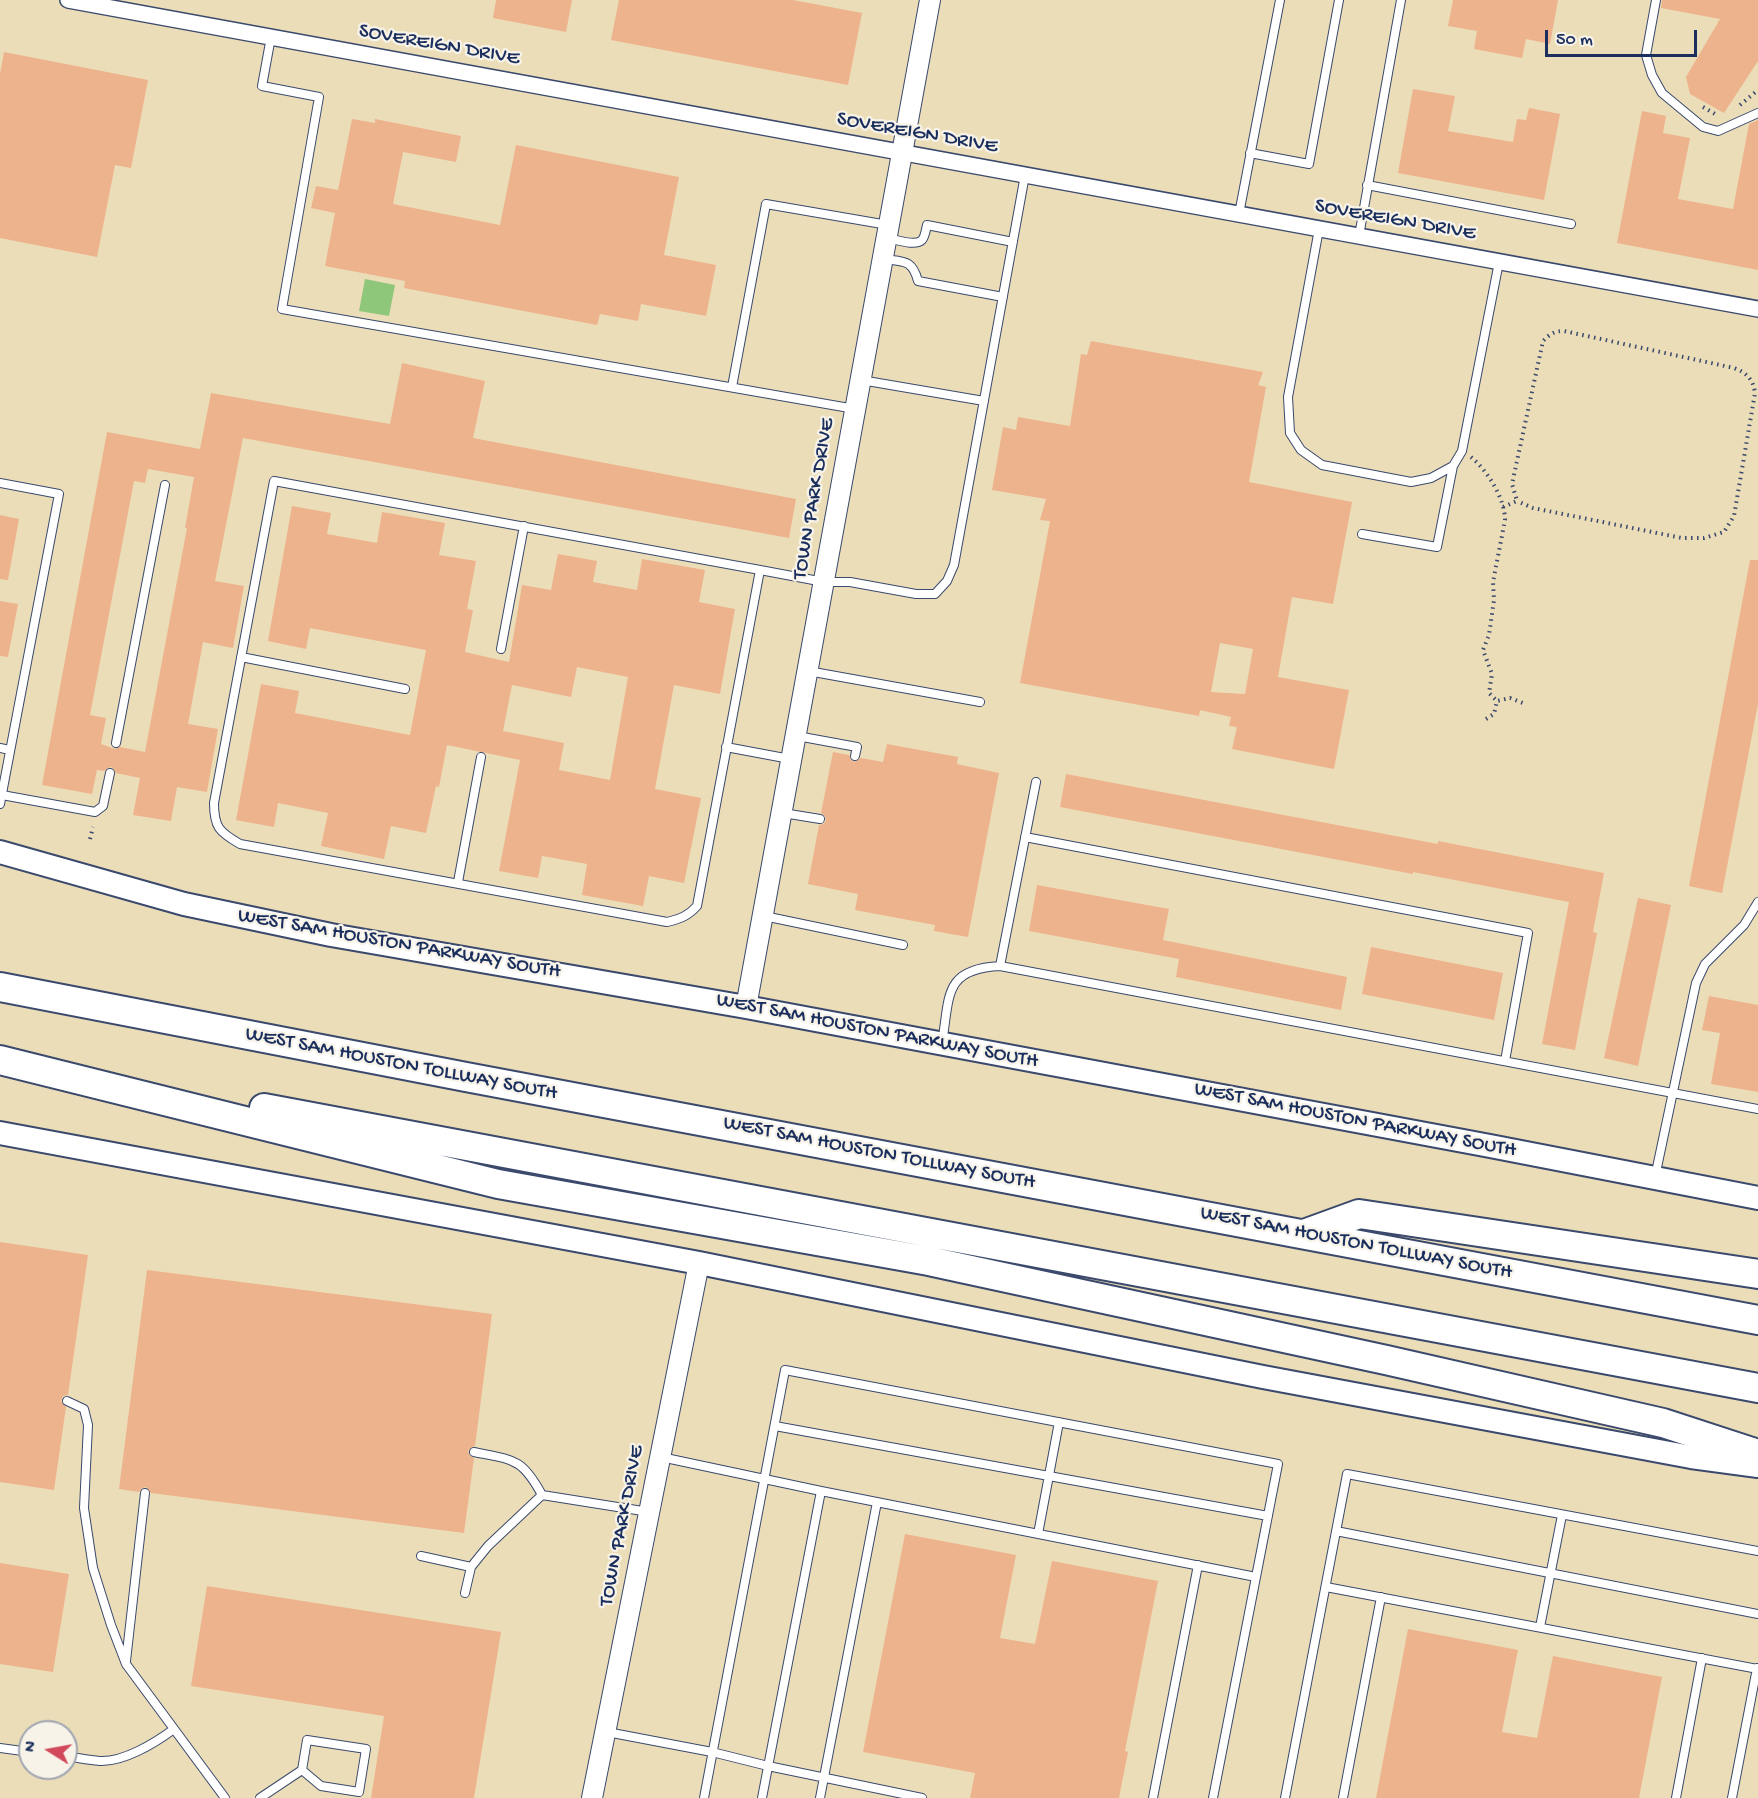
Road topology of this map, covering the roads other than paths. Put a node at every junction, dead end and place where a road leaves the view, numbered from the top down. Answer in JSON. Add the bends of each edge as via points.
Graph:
{"nodes":[{"id":1,"x":68,"y":0,"type":"edge"},
{"id":2,"x":930,"y":0,"type":"edge"},
{"id":3,"x":1280,"y":0,"type":"edge"},
{"id":4,"x":1339,"y":0,"type":"edge"},
{"id":5,"x":1401,"y":0,"type":"edge"},
{"id":6,"x":1656,"y":0,"type":"edge"},
{"id":7,"x":270,"y":37,"type":"junction"},
{"id":8,"x":1758,"y":113,"type":"edge"},
{"id":9,"x":903,"y":153,"type":"junction"},
{"id":10,"x":1250,"y":153,"type":"junction"},
{"id":11,"x":1025,"y":175,"type":"junction"},
{"id":12,"x":1367,"y":185,"type":"junction"},
{"id":13,"x":1239,"y":214,"type":"junction"},
{"id":14,"x":1571,"y":224,"type":"dead end"},
{"id":15,"x":1319,"y":229,"type":"junction"},
{"id":16,"x":888,"y":231,"type":"junction"},
{"id":17,"x":1359,"y":236,"type":"junction"},
{"id":18,"x":1013,"y":242,"type":"junction"},
{"id":19,"x":883,"y":259,"type":"junction"},
{"id":20,"x":1499,"y":262,"type":"junction"},
{"id":21,"x":1003,"y":297,"type":"junction"},
{"id":22,"x":1758,"y":309,"type":"edge"},
{"id":23,"x":861,"y":380,"type":"junction"},
{"id":24,"x":732,"y":387,"type":"junction"},
{"id":25,"x":984,"y":401,"type":"junction"},
{"id":26,"x":856,"y":409,"type":"junction"},
{"id":27,"x":1453,"y":466,"type":"junction"},
{"id":28,"x":0,"y":483,"type":"edge"},
{"id":29,"x":165,"y":485,"type":"dead end"},
{"id":30,"x":524,"y":526,"type":"junction"},
{"id":31,"x":1362,"y":534,"type":"dead end"},
{"id":32,"x":760,"y":570,"type":"junction"},
{"id":33,"x":824,"y":582,"type":"junction"},
{"id":34,"x":501,"y":649,"type":"dead end"},
{"id":35,"x":241,"y":657,"type":"junction"},
{"id":36,"x":808,"y":671,"type":"junction"},
{"id":37,"x":405,"y":689,"type":"dead end"},
{"id":38,"x":980,"y":702,"type":"dead end"},
{"id":39,"x":796,"y":736,"type":"junction"},
{"id":40,"x":116,"y":743,"type":"dead end"},
{"id":41,"x":726,"y":747,"type":"junction"},
{"id":42,"x":0,"y":748,"type":"edge"},
{"id":43,"x":10,"y":750,"type":"junction"},
{"id":44,"x":855,"y":756,"type":"dead end"},
{"id":45,"x":481,"y":757,"type":"dead end"},
{"id":46,"x":792,"y":759,"type":"junction"},
{"id":47,"x":110,"y":773,"type":"dead end"},
{"id":48,"x":1035,"y":782,"type":"dead end"},
{"id":49,"x":2,"y":795,"type":"junction"},
{"id":50,"x":0,"y":804,"type":"edge"},
{"id":51,"x":782,"y":813,"type":"junction"},
{"id":52,"x":820,"y":819,"type":"dead end"},
{"id":53,"x":1025,"y":837,"type":"junction"},
{"id":54,"x":0,"y":852,"type":"edge"},
{"id":55,"x":458,"y":882,"type":"junction"},
{"id":56,"x":1758,"y":902,"type":"edge"},
{"id":57,"x":763,"y":916,"type":"junction"},
{"id":58,"x":903,"y":945,"type":"dead end"},
{"id":59,"x":1000,"y":966,"type":"junction"},
{"id":60,"x":0,"y":987,"type":"edge"},
{"id":61,"x":746,"y":1007,"type":"junction"},
{"id":62,"x":941,"y":1044,"type":"junction"},
{"id":63,"x":0,"y":1059,"type":"edge"},
{"id":64,"x":1505,"y":1061,"type":"junction"},
{"id":65,"x":1672,"y":1093,"type":"junction"},
{"id":66,"x":1758,"y":1109,"type":"edge"},
{"id":67,"x":0,"y":1133,"type":"edge"},
{"id":68,"x":1654,"y":1178,"type":"junction"},
{"id":69,"x":1758,"y":1198,"type":"edge"},
{"id":70,"x":1304,"y":1234,"type":"junction"},
{"id":71,"x":699,"y":1263,"type":"junction"},
{"id":72,"x":1758,"y":1274,"type":"edge"},
{"id":73,"x":1758,"y":1320,"type":"edge"},
{"id":74,"x":1758,"y":1388,"type":"edge"},
{"id":75,"x":67,"y":1401,"type":"dead end"},
{"id":76,"x":1059,"y":1422,"type":"junction"},
{"id":77,"x":775,"y":1426,"type":"junction"},
{"id":78,"x":474,"y":1452,"type":"dead end"},
{"id":79,"x":1758,"y":1454,"type":"edge"},
{"id":80,"x":661,"y":1457,"type":"junction"},
{"id":81,"x":1758,"y":1466,"type":"edge"},
{"id":82,"x":1049,"y":1476,"type":"junction"},
{"id":83,"x":765,"y":1479,"type":"junction"},
{"id":84,"x":821,"y":1491,"type":"junction"},
{"id":85,"x":145,"y":1493,"type":"dead end"},
{"id":86,"x":542,"y":1495,"type":"junction"},
{"id":87,"x":877,"y":1502,"type":"junction"},
{"id":88,"x":650,"y":1512,"type":"junction"},
{"id":89,"x":1562,"y":1515,"type":"junction"},
{"id":90,"x":1268,"y":1516,"type":"junction"},
{"id":91,"x":1336,"y":1531,"type":"junction"},
{"id":92,"x":1038,"y":1534,"type":"junction"},
{"id":93,"x":1758,"y":1551,"type":"edge"},
{"id":94,"x":421,"y":1556,"type":"dead end"},
{"id":95,"x":1198,"y":1565,"type":"junction"},
{"id":96,"x":471,"y":1567,"type":"junction"},
{"id":97,"x":1551,"y":1573,"type":"junction"},
{"id":98,"x":1256,"y":1577,"type":"junction"},
{"id":99,"x":1326,"y":1587,"type":"junction"},
{"id":100,"x":465,"y":1593,"type":"dead end"},
{"id":101,"x":1381,"y":1597,"type":"junction"},
{"id":102,"x":1758,"y":1614,"type":"edge"},
{"id":103,"x":1540,"y":1627,"type":"junction"},
{"id":104,"x":1702,"y":1658,"type":"junction"},
{"id":105,"x":126,"y":1664,"type":"junction"},
{"id":106,"x":1757,"y":1669,"type":"edge"},
{"id":107,"x":174,"y":1729,"type":"junction"},
{"id":108,"x":606,"y":1731,"type":"junction"},
{"id":109,"x":0,"y":1748,"type":"edge"},
{"id":110,"x":18,"y":1750,"type":"edge"},
{"id":111,"x":712,"y":1752,"type":"junction"},
{"id":112,"x":78,"y":1758,"type":"edge"},
{"id":113,"x":768,"y":1766,"type":"junction"},
{"id":114,"x":302,"y":1770,"type":"junction"},
{"id":115,"x":824,"y":1777,"type":"junction"},
{"id":116,"x":225,"y":1798,"type":"edge"},
{"id":117,"x":260,"y":1798,"type":"edge"},
{"id":118,"x":592,"y":1798,"type":"edge"},
{"id":119,"x":704,"y":1798,"type":"edge"},
{"id":120,"x":762,"y":1798,"type":"edge"},
{"id":121,"x":820,"y":1798,"type":"edge"},
{"id":122,"x":922,"y":1798,"type":"edge"},
{"id":123,"x":1153,"y":1798,"type":"edge"},
{"id":124,"x":1213,"y":1798,"type":"edge"},
{"id":125,"x":1285,"y":1798,"type":"edge"},
{"id":126,"x":1343,"y":1798,"type":"edge"},
{"id":127,"x":1676,"y":1798,"type":"edge"},
{"id":128,"x":1732,"y":1798,"type":"edge"}],
"edges":[{"from":1,"to":7,"type":"street","name":"SOVEREIGN DRIVE"},
{"from":2,"to":9,"type":"street","name":"TOWN PARK DRIVE"},
{"from":3,"to":10,"type":"lane"},
{"from":4,"to":10,"type":"lane","via":[[1308,164]]},
{"from":5,"to":12,"type":"lane"},
{"from":6,"to":8,"type":"lane","via":[[1646,55],[1662,93],[1703,127],[1719,131]]},
{"from":7,"to":9,"type":"street","name":"SOVEREIGN DRIVE"},
{"from":7,"to":24,"type":"lane","via":[[262,86],[319,97],[282,309]]},
{"from":9,"to":11,"type":"street","name":"SOVEREIGN DRIVE"},
{"from":9,"to":16,"type":"street","name":"TOWN PARK DRIVE"},
{"from":10,"to":13,"type":"lane"},
{"from":11,"to":13,"type":"street","name":"SOVEREIGN DRIVE"},
{"from":11,"to":18,"type":"lane"},
{"from":12,"to":14,"type":"lane"},
{"from":12,"to":17,"type":"lane"},
{"from":13,"to":15,"type":"street","name":"SOVEREIGN DRIVE"},
{"from":15,"to":17,"type":"street","name":"SOVEREIGN DRIVE"},
{"from":15,"to":27,"type":"lane","via":[[1288,397],[1290,433],[1301,450],[1322,465],[1411,482],[1431,478]]},
{"from":16,"to":18,"type":"lane","via":[[912,243],[922,240],[927,225]]},
{"from":16,"to":19,"type":"street","name":"TOWN PARK DRIVE"},
{"from":16,"to":24,"type":"lane","via":[[766,204]]},
{"from":17,"to":20,"type":"street","name":"SOVEREIGN DRIVE"},
{"from":18,"to":21,"type":"lane"},
{"from":19,"to":21,"type":"lane","via":[[908,263],[918,281]]},
{"from":19,"to":23,"type":"street","name":"TOWN PARK DRIVE"},
{"from":20,"to":22,"type":"street","name":"SOVEREIGN DRIVE"},
{"from":20,"to":27,"type":"lane","via":[[1462,451]]},
{"from":21,"to":25,"type":"lane"},
{"from":23,"to":25,"type":"lane"},
{"from":23,"to":26,"type":"street","name":"TOWN PARK DRIVE"},
{"from":24,"to":26,"type":"lane"},
{"from":25,"to":33,"type":"lane","via":[[954,565],[947,581],[935,594]]},
{"from":26,"to":33,"type":"street","name":"TOWN PARK DRIVE"},
{"from":27,"to":31,"type":"lane","via":[[1437,547]]},
{"from":28,"to":43,"type":"lane","via":[[59,494]]},
{"from":29,"to":40,"type":"lane"},
{"from":30,"to":32,"type":"lane"},
{"from":30,"to":34,"type":"lane"},
{"from":30,"to":35,"type":"lane","via":[[273,481]]},
{"from":32,"to":33,"type":"lane"},
{"from":32,"to":41,"type":"lane"},
{"from":33,"to":36,"type":"street","name":"TOWN PARK DRIVE"},
{"from":35,"to":37,"type":"lane"},
{"from":35,"to":55,"type":"lane","via":[[214,803],[218,829],[240,843]]},
{"from":36,"to":38,"type":"lane"},
{"from":36,"to":39,"type":"street","name":"TOWN PARK DRIVE"},
{"from":39,"to":44,"type":"lane","via":[[857,747]]},
{"from":39,"to":46,"type":"street","name":"TOWN PARK DRIVE"},
{"from":41,"to":46,"type":"lane"},
{"from":41,"to":55,"type":"lane","via":[[697,906],[680,919],[667,922]]},
{"from":42,"to":43,"type":"lane"},
{"from":43,"to":49,"type":"lane"},
{"from":45,"to":55,"type":"lane"},
{"from":46,"to":51,"type":"street","name":"TOWN PARK DRIVE"},
{"from":47,"to":49,"type":"lane","via":[[103,806],[95,812]]},
{"from":48,"to":53,"type":"lane"},
{"from":49,"to":50,"type":"lane"},
{"from":51,"to":52,"type":"lane"},
{"from":51,"to":57,"type":"street","name":"TOWN PARK DRIVE"},
{"from":53,"to":59,"type":"lane"},
{"from":53,"to":64,"type":"lane","via":[[1528,933]]},
{"from":54,"to":61,"type":"main road","name":"WEST SAM HOUSTON PARKWAY SOUTH","via":[[112,885],[256,920]]},
{"from":56,"to":65,"type":"lane","via":[[1744,925],[1705,964],[1696,982]]},
{"from":57,"to":58,"type":"lane"},
{"from":57,"to":61,"type":"street","name":"TOWN PARK DRIVE"},
{"from":59,"to":62,"type":"lane","via":[[978,967],[955,982]]},
{"from":59,"to":64,"type":"lane"},
{"from":60,"to":70,"type":"highway","name":"WEST SAM HOUSTON TOLLWAY SOUTH"},
{"from":61,"to":62,"type":"main road","name":"WEST SAM HOUSTON PARKWAY SOUTH"},
{"from":62,"to":68,"type":"main road","name":"WEST SAM HOUSTON PARKWAY SOUTH"},
{"from":63,"to":74,"type":"highway"},
{"from":63,"to":79,"type":"highway","via":[[498,1184],[929,1261],[1651,1420]]},
{"from":64,"to":65,"type":"lane"},
{"from":65,"to":66,"type":"lane"},
{"from":65,"to":68,"type":"lane"},
{"from":67,"to":71,"type":"main road"},
{"from":68,"to":69,"type":"main road","name":"WEST SAM HOUSTON PARKWAY SOUTH"},
{"from":70,"to":72,"type":"highway","via":[[1359,1214]]},
{"from":70,"to":73,"type":"highway","name":"WEST SAM HOUSTON TOLLWAY SOUTH"},
{"from":71,"to":80,"type":"street","name":"TOWN PARK DRIVE"},
{"from":71,"to":81,"type":"main road","via":[[1275,1379],[1691,1457]]},
{"from":75,"to":105,"type":"lane","via":[[84,1409],[88,1425],[84,1508],[93,1568]]},
{"from":76,"to":77,"type":"lane","via":[[785,1370]]},
{"from":76,"to":82,"type":"lane"},
{"from":76,"to":90,"type":"lane","via":[[1278,1464]]},
{"from":77,"to":82,"type":"lane"},
{"from":77,"to":83,"type":"lane"},
{"from":78,"to":86,"type":"lane","via":[[511,1459],[530,1473]]},
{"from":80,"to":83,"type":"lane"},
{"from":80,"to":88,"type":"street","name":"TOWN PARK DRIVE"},
{"from":82,"to":90,"type":"lane"},
{"from":82,"to":92,"type":"lane"},
{"from":83,"to":84,"type":"lane"},
{"from":83,"to":111,"type":"lane"},
{"from":84,"to":87,"type":"lane"},
{"from":84,"to":113,"type":"lane"},
{"from":85,"to":105,"type":"lane"},
{"from":86,"to":88,"type":"lane"},
{"from":86,"to":96,"type":"lane","via":[[519,1514]]},
{"from":87,"to":92,"type":"lane"},
{"from":87,"to":115,"type":"lane"},
{"from":88,"to":108,"type":"street","name":"TOWN PARK DRIVE"},
{"from":89,"to":91,"type":"lane","via":[[1347,1474]]},
{"from":89,"to":93,"type":"lane"},
{"from":89,"to":97,"type":"lane"},
{"from":90,"to":98,"type":"lane"},
{"from":91,"to":97,"type":"lane"},
{"from":91,"to":99,"type":"lane"},
{"from":92,"to":95,"type":"lane"},
{"from":94,"to":96,"type":"lane"},
{"from":95,"to":98,"type":"lane"},
{"from":95,"to":123,"type":"lane"},
{"from":96,"to":100,"type":"lane"},
{"from":97,"to":102,"type":"lane"},
{"from":97,"to":103,"type":"lane"},
{"from":98,"to":124,"type":"lane"},
{"from":99,"to":101,"type":"lane"},
{"from":99,"to":125,"type":"lane"},
{"from":101,"to":103,"type":"lane"},
{"from":101,"to":126,"type":"lane"},
{"from":103,"to":104,"type":"lane"},
{"from":104,"to":106,"type":"lane"},
{"from":104,"to":127,"type":"lane"},
{"from":105,"to":107,"type":"lane"},
{"from":106,"to":128,"type":"lane"},
{"from":107,"to":112,"type":"lane","via":[[129,1754],[102,1761]]},
{"from":107,"to":116,"type":"lane"},
{"from":108,"to":111,"type":"lane"},
{"from":108,"to":118,"type":"street","name":"TOWN PARK DRIVE"},
{"from":109,"to":110,"type":"lane"},
{"from":111,"to":113,"type":"lane"},
{"from":111,"to":119,"type":"lane"},
{"from":113,"to":115,"type":"lane"},
{"from":113,"to":120,"type":"lane"},
{"from":114,"to":114,"type":"lane","via":[[307,1740],[366,1749],[359,1792],[321,1786]]},
{"from":114,"to":117,"type":"lane"},
{"from":115,"to":121,"type":"lane"},
{"from":115,"to":122,"type":"lane"}]}
